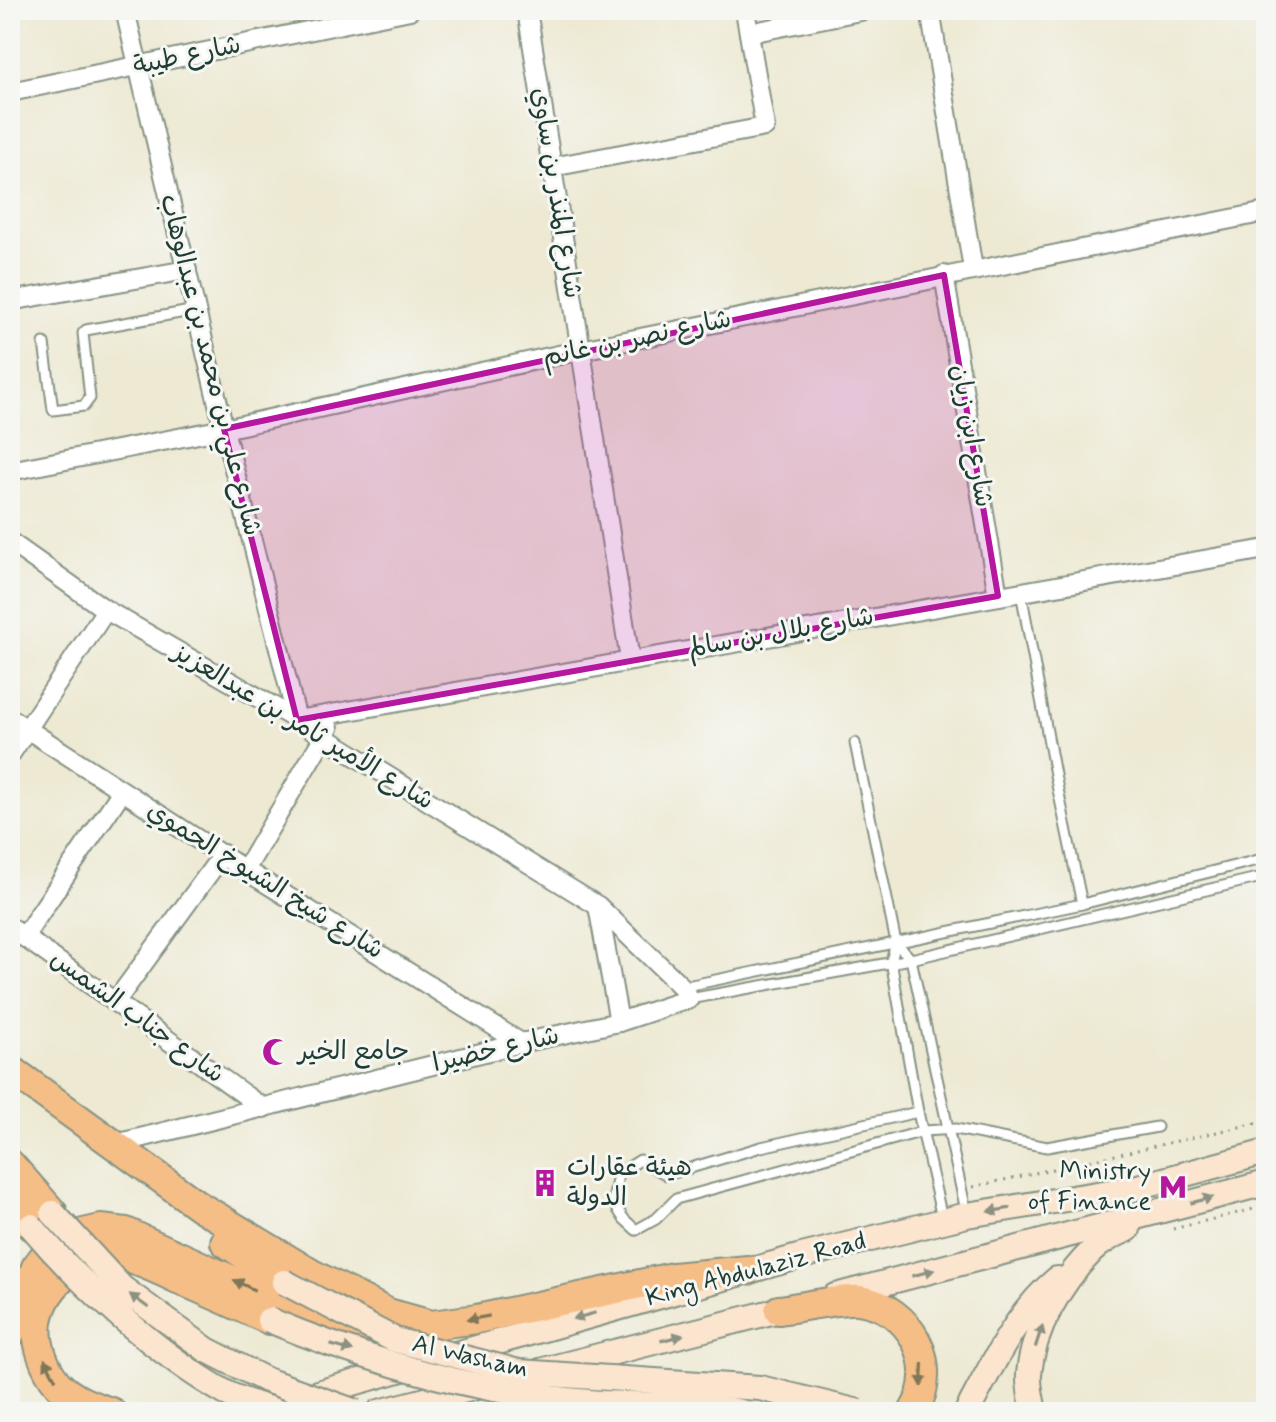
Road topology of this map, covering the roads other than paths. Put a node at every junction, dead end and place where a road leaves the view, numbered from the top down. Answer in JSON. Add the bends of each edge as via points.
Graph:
{"nodes":[{"id":1,"x":125,"y":10,"type":"edge"},
{"id":2,"x":410,"y":10,"type":"edge"},
{"id":3,"x":527,"y":10,"type":"edge"},
{"id":4,"x":745,"y":10,"type":"edge"},
{"id":5,"x":865,"y":10,"type":"edge"},
{"id":6,"x":930,"y":10,"type":"edge"},
{"id":7,"x":749,"y":33,"type":"junction"},
{"id":8,"x":138,"y":66,"type":"junction"},
{"id":9,"x":10,"y":92,"type":"edge"},
{"id":10,"x":552,"y":167,"type":"junction"},
{"id":11,"x":1266,"y":212,"type":"edge"},
{"id":12,"x":973,"y":269,"type":"junction"},
{"id":13,"x":187,"y":270,"type":"junction"},
{"id":14,"x":944,"y":275,"type":"junction"},
{"id":15,"x":10,"y":301,"type":"edge"},
{"id":16,"x":196,"y":310,"type":"junction"},
{"id":17,"x":44,"y":343,"type":"dead end"},
{"id":18,"x":581,"y":350,"type":"junction"},
{"id":19,"x":224,"y":429,"type":"junction"},
{"id":20,"x":10,"y":471,"type":"edge"},
{"id":21,"x":10,"y":542,"type":"edge"},
{"id":22,"x":1266,"y":549,"type":"edge"},
{"id":23,"x":1021,"y":592,"type":"junction"},
{"id":24,"x":998,"y":596,"type":"junction"},
{"id":25,"x":106,"y":610,"type":"junction"},
{"id":26,"x":630,"y":660,"type":"junction"},
{"id":27,"x":338,"y":712,"type":"junction"},
{"id":28,"x":10,"y":718,"type":"edge"},
{"id":29,"x":297,"y":720,"type":"junction"},
{"id":30,"x":27,"y":729,"type":"junction"},
{"id":31,"x":325,"y":738,"type":"junction"},
{"id":32,"x":855,"y":743,"type":"dead end"},
{"id":33,"x":10,"y":755,"type":"edge"},
{"id":34,"x":122,"y":791,"type":"junction"},
{"id":35,"x":223,"y":854,"type":"junction"},
{"id":36,"x":1266,"y":858,"type":"edge"},
{"id":37,"x":245,"y":870,"type":"junction"},
{"id":38,"x":1266,"y":876,"type":"edge"},
{"id":39,"x":1082,"y":904,"type":"junction"},
{"id":40,"x":598,"y":906,"type":"junction"},
{"id":41,"x":17,"y":932,"type":"edge"},
{"id":42,"x":896,"y":943,"type":"junction"},
{"id":43,"x":911,"y":959,"type":"junction"},
{"id":44,"x":891,"y":961,"type":"junction"},
{"id":45,"x":685,"y":993,"type":"junction"},
{"id":46,"x":116,"y":1001,"type":"junction"},
{"id":47,"x":619,"y":1022,"type":"junction"},
{"id":48,"x":521,"y":1043,"type":"junction"},
{"id":49,"x":10,"y":1069,"type":"edge"},
{"id":50,"x":10,"y":1091,"type":"edge"},
{"id":51,"x":263,"y":1108,"type":"junction"},
{"id":52,"x":918,"y":1112,"type":"junction"},
{"id":53,"x":1157,"y":1127,"type":"dead end"},
{"id":54,"x":950,"y":1130,"type":"junction"},
{"id":55,"x":924,"y":1131,"type":"junction"},
{"id":56,"x":116,"y":1144,"type":"junction"},
{"id":57,"x":1266,"y":1152,"type":"edge"},
{"id":58,"x":10,"y":1164,"type":"edge"},
{"id":59,"x":1266,"y":1183,"type":"edge"},
{"id":60,"x":10,"y":1201,"type":"edge"},
{"id":61,"x":955,"y":1218,"type":"junction"},
{"id":62,"x":42,"y":1220,"type":"junction"},
{"id":63,"x":1166,"y":1220,"type":"junction"},
{"id":64,"x":1091,"y":1252,"type":"junction"},
{"id":65,"x":748,"y":1270,"type":"junction"},
{"id":66,"x":284,"y":1282,"type":"joint"},
{"id":67,"x":779,"y":1310,"type":"junction"},
{"id":68,"x":269,"y":1320,"type":"joint"},
{"id":69,"x":10,"y":1334,"type":"edge"},
{"id":70,"x":395,"y":1340,"type":"junction"},
{"id":71,"x":1266,"y":1407,"type":"edge"},
{"id":72,"x":111,"y":1412,"type":"edge"},
{"id":73,"x":252,"y":1412,"type":"edge"},
{"id":74,"x":278,"y":1412,"type":"edge"},
{"id":75,"x":356,"y":1412,"type":"edge"},
{"id":76,"x":379,"y":1412,"type":"edge"},
{"id":77,"x":741,"y":1412,"type":"edge"},
{"id":78,"x":859,"y":1412,"type":"edge"},
{"id":79,"x":913,"y":1412,"type":"edge"},
{"id":80,"x":967,"y":1412,"type":"edge"},
{"id":81,"x":1034,"y":1412,"type":"edge"},
{"id":82,"x":1244,"y":1412,"type":"edge"}],
"edges":[{"from":1,"to":8,"type":"street","name":"شارع علي بن محمد بن عبدالوهاب"},
{"from":2,"to":8,"type":"street","name":"شارع طيبة"},
{"from":3,"to":10,"type":"street","name":"شارع المنذر بن ساوي"},
{"from":4,"to":7,"type":"street"},
{"from":5,"to":7,"type":"street"},
{"from":6,"to":12,"type":"street"},
{"from":7,"to":10,"type":"street","via":[[765,127]]},
{"from":8,"to":9,"type":"street","name":"شارع طيبة"},
{"from":8,"to":13,"type":"street","name":"شارع علي بن محمد بن عبدالوهاب"},
{"from":10,"to":18,"type":"street","name":"شارع المنذر بن ساوي"},
{"from":11,"to":12,"type":"street","name":"شارع نصر بن غانم"},
{"from":12,"to":14,"type":"street","name":"شارع نصر بن غانم"},
{"from":13,"to":15,"type":"street"},
{"from":13,"to":16,"type":"street","name":"شارع علي بن محمد بن عبدالوهاب"},
{"from":14,"to":18,"type":"street","name":"شارع نصر بن غانم"},
{"from":14,"to":24,"type":"street","name":"شارع ابن زيان"},
{"from":16,"to":17,"type":"lane","via":[[86,330],[90,398],[84,406],[53,410]]},
{"from":16,"to":19,"type":"street","name":"شارع علي بن محمد بن عبدالوهاب"},
{"from":18,"to":19,"type":"street","name":"شارع نصر بن غانم"},
{"from":18,"to":26,"type":"street","name":"شارع المنذر بن ساوي"},
{"from":19,"to":20,"type":"street","name":"شارع نصر بن غانم"},
{"from":19,"to":29,"type":"street","name":"شارع علي بن محمد بن عبدالوهاب"},
{"from":21,"to":25,"type":"street","name":"شارع الأمير ثامر بن عبدالعزيز"},
{"from":22,"to":23,"type":"street","name":"شارع بلال بن سالم"},
{"from":23,"to":24,"type":"street","name":"شارع بلال بن سالم"},
{"from":23,"to":39,"type":"lane"},
{"from":24,"to":26,"type":"street","name":"شارع بلال بن سالم"},
{"from":25,"to":29,"type":"street","name":"شارع الأمير ثامر بن عبدالعزيز"},
{"from":25,"to":30,"type":"street"},
{"from":26,"to":27,"type":"street","name":"شارع بلال بن سالم"},
{"from":27,"to":29,"type":"street","name":"شارع بلال بن سالم"},
{"from":27,"to":31,"type":"street"},
{"from":28,"to":30,"type":"street","name":"شارع شيخ الشيوخ الحموي"},
{"from":29,"to":31,"type":"street","name":"شارع الأمير ثامر بن عبدالعزيز"},
{"from":30,"to":33,"type":"street"},
{"from":30,"to":34,"type":"street","name":"شارع شيخ الشيوخ الحموي"},
{"from":31,"to":37,"type":"street"},
{"from":31,"to":40,"type":"street","name":"شارع الأمير ثامر بن عبدالعزيز"},
{"from":32,"to":42,"type":"lane"},
{"from":34,"to":35,"type":"street","name":"شارع شيخ الشيوخ الحموي"},
{"from":34,"to":41,"type":"street"},
{"from":35,"to":37,"type":"street","name":"شارع شيخ الشيوخ الحموي"},
{"from":35,"to":46,"type":"street"},
{"from":36,"to":39,"type":"lane"},
{"from":37,"to":48,"type":"street","name":"شارع شيخ الشيوخ الحموي"},
{"from":38,"to":43,"type":"lane"},
{"from":39,"to":42,"type":"lane"},
{"from":40,"to":45,"type":"street","name":"شارع الأمير ثامر بن عبدالعزيز"},
{"from":40,"to":47,"type":"street"},
{"from":41,"to":46,"type":"street","name":"شارع جناب الشمس"},
{"from":42,"to":43,"type":"lane"},
{"from":42,"to":44,"type":"lane"},
{"from":42,"to":45,"type":"lane"},
{"from":43,"to":44,"type":"lane"},
{"from":43,"to":54,"type":"lane"},
{"from":44,"to":45,"type":"lane"},
{"from":44,"to":52,"type":"lane"},
{"from":45,"to":47,"type":"street","name":"شارع خضيرا"},
{"from":46,"to":51,"type":"street","name":"شارع جناب الشمس"},
{"from":47,"to":48,"type":"street","name":"شارع خضيرا"},
{"from":48,"to":51,"type":"street","name":"شارع خضيرا"},
{"from":49,"to":56,"type":"main road"},
{"from":50,"to":66,"type":"main road"},
{"from":51,"to":56,"type":"street","name":"شارع خضيرا"},
{"from":52,"to":55,"type":"lane"},
{"from":52,"to":55,"type":"lane","via":[[761,1147],[667,1175],[640,1160],[618,1174],[613,1202],[636,1230],[676,1199]]},
{"from":53,"to":54,"type":"lane","via":[[1047,1147]]},
{"from":54,"to":55,"type":"lane"},
{"from":54,"to":61,"type":"lane","via":[[962,1189]]},
{"from":55,"to":61,"type":"lane"},
{"from":65,"to":56,"type":"main road","one_way":true,"via":[[673,1277],[431,1325],[388,1313],[312,1274],[199,1206]]},
{"from":57,"to":61,"type":"street","name":"King Abdulaziz Road","one_way":true,"via":[[1134,1188]]},
{"from":58,"to":62,"type":"main road"},
{"from":63,"to":59,"type":"street","name":"King Abdulaziz Road","one_way":true},
{"from":60,"to":62,"type":"main road"},
{"from":61,"to":65,"type":"street","name":"King Abdulaziz Road"},
{"from":62,"to":74,"type":"street","bridge":true,"via":[[58,1259],[107,1304],[228,1394]]},
{"from":75,"to":62,"type":"street","one_way":true,"bridge":true,"via":[[266,1380],[207,1350]]},
{"from":63,"to":64,"type":"street","via":[[1107,1239]]},
{"from":67,"to":63,"type":"street","name":"King Abdulaziz Road","one_way":true},
{"from":64,"to":80,"type":"street","via":[[1045,1289],[1018,1323]]},
{"from":81,"to":64,"type":"street","one_way":true,"via":[[1029,1376],[1039,1331],[1059,1293]]},
{"from":65,"to":73,"type":"street","name":"King Abdulaziz Road","one_way":true},
{"from":66,"to":70,"type":"street","name":"Al Washam","bridge":true},
{"from":76,"to":67,"type":"street","name":"King Abdulaziz Road","one_way":true},
{"from":67,"to":79,"type":"main road","one_way":true,"via":[[858,1299],[891,1312],[913,1331],[922,1350],[922,1389]]},
{"from":72,"to":68,"type":"main road","one_way":true,"via":[[86,1405],[59,1386],[45,1366],[39,1342],[38,1321],[49,1298],[81,1263],[122,1257]]},
{"from":68,"to":77,"type":"street","one_way":true,"bridge":true,"via":[[322,1342],[510,1393],[591,1403],[709,1405]]},
{"from":70,"to":69,"type":"main road","one_way":true,"via":[[329,1324],[166,1248],[126,1232],[101,1229],[57,1239],[36,1267]]},
{"from":70,"to":78,"type":"street","name":"Al Washam","bridge":true,"via":[[519,1372],[760,1388]]},
{"from":71,"to":82,"type":"lane"}]}
